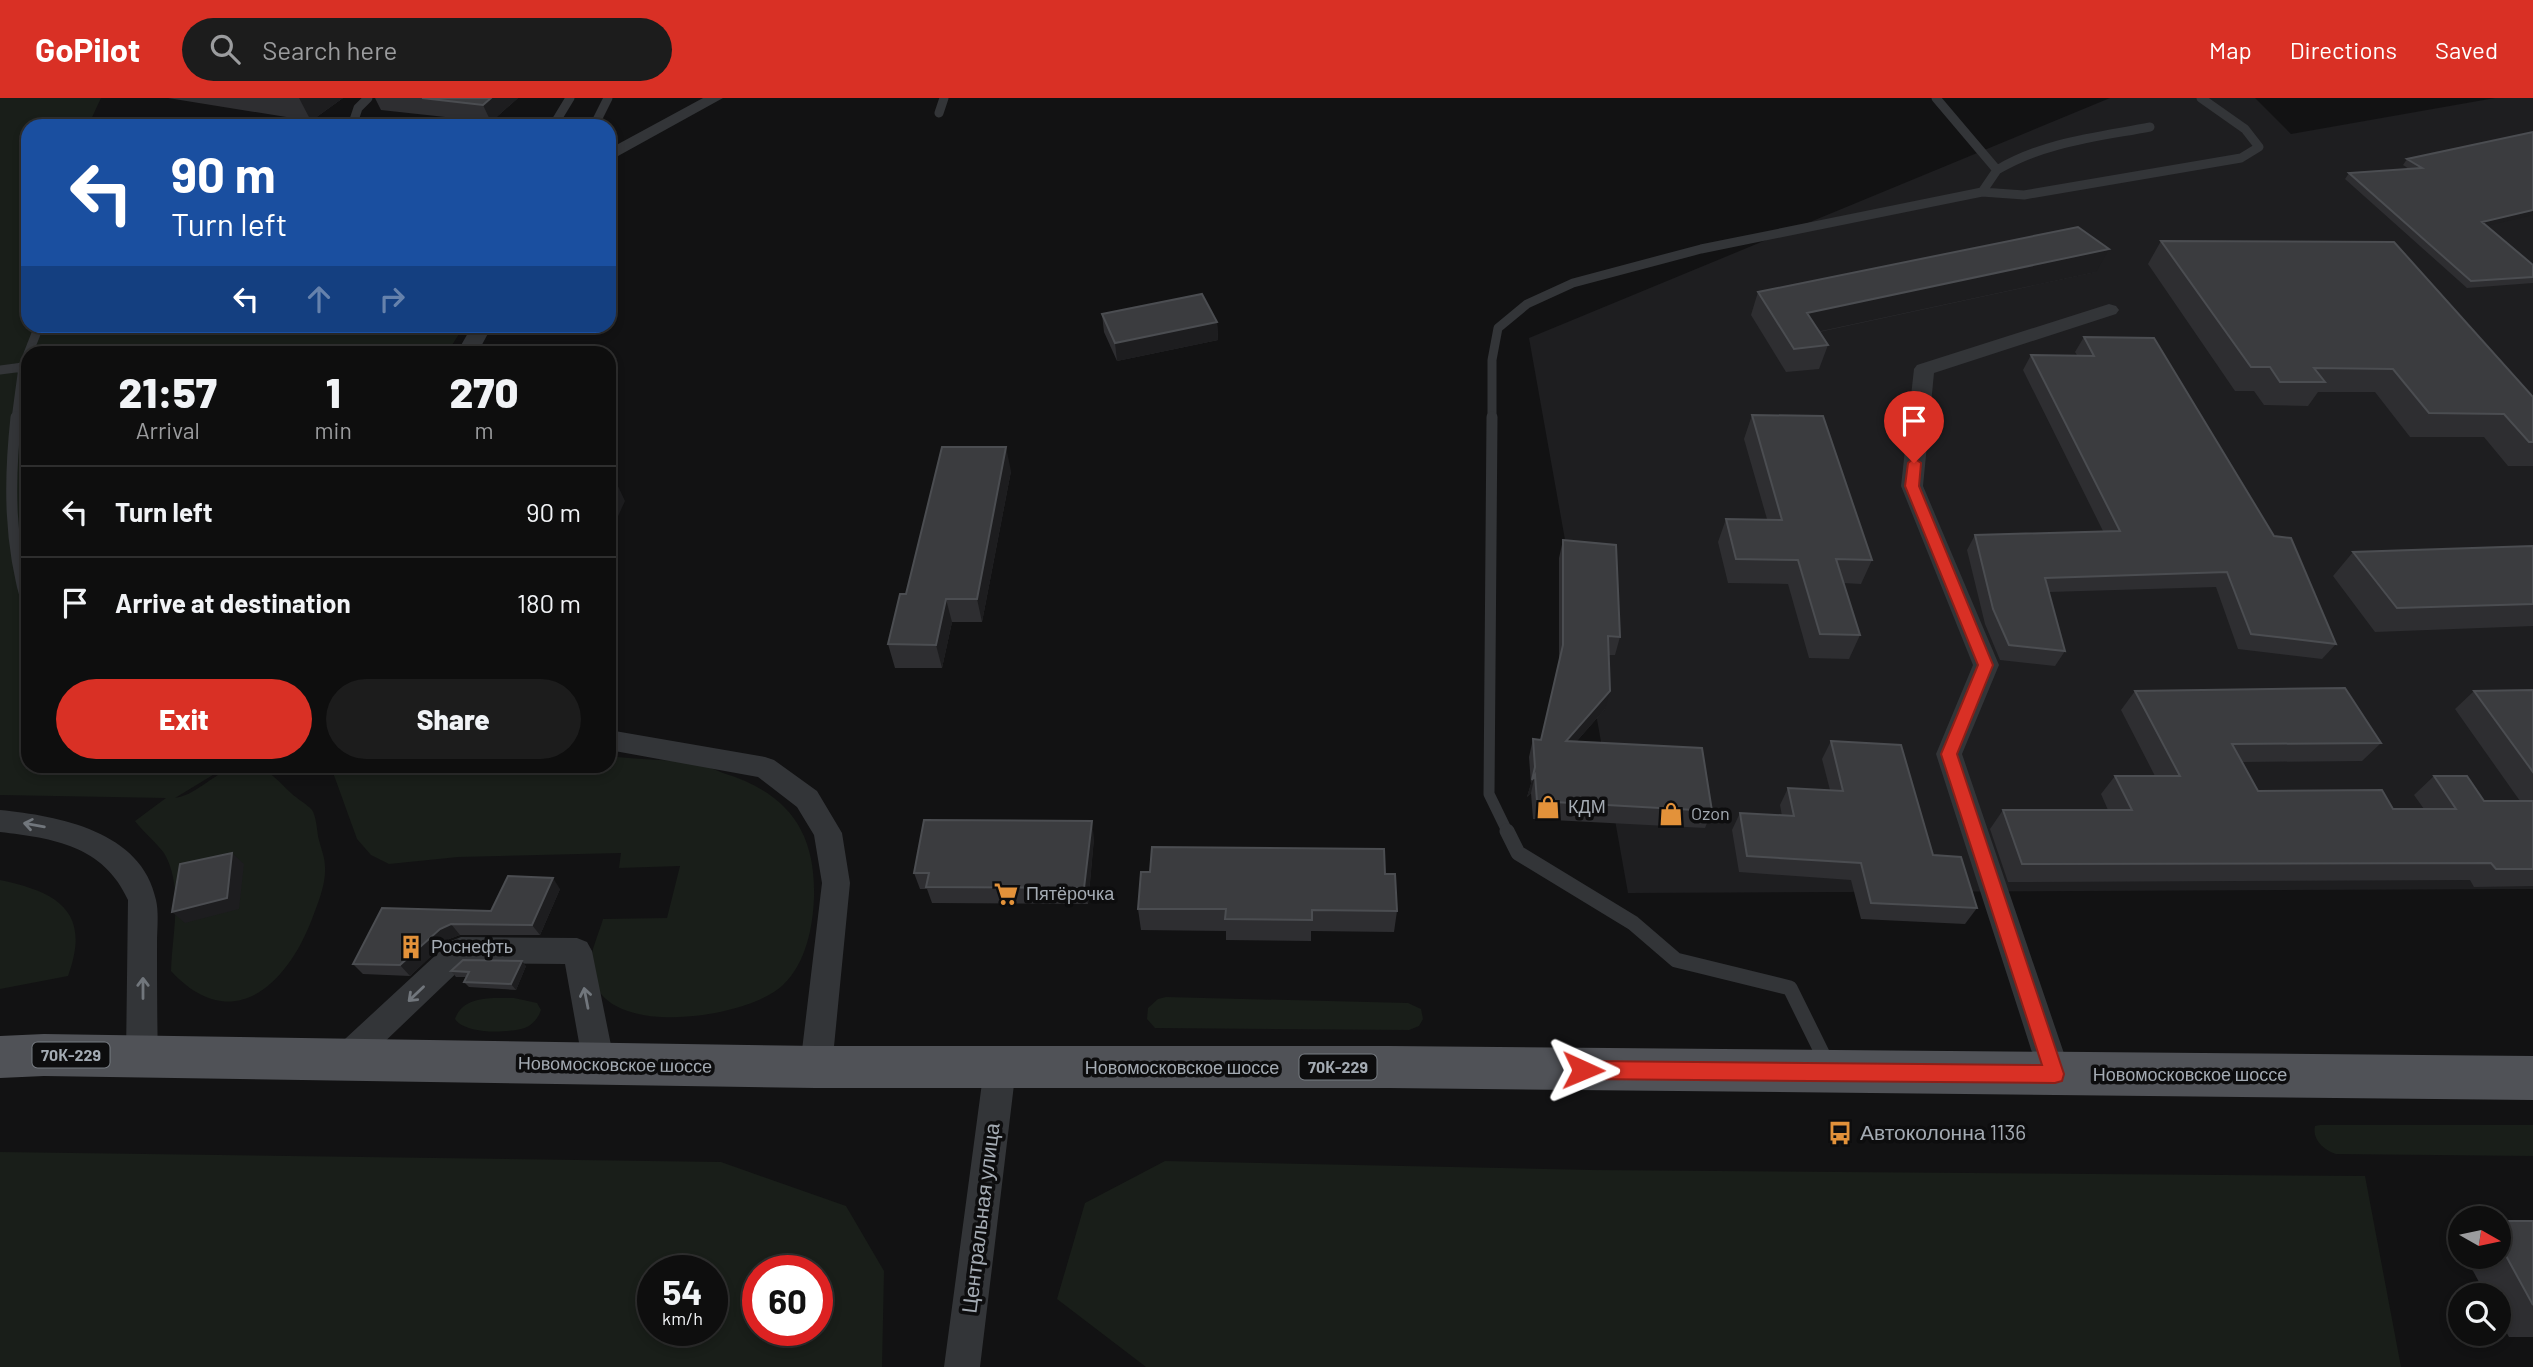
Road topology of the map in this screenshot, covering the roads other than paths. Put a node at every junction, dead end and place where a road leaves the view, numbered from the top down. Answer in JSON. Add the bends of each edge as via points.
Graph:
{"nodes":[{"id":1,"x":368,"y":98,"type":"edge"},
{"id":2,"x":570,"y":98,"type":"edge"},
{"id":3,"x":608,"y":98,"type":"edge"},
{"id":4,"x":715,"y":98,"type":"edge"},
{"id":5,"x":944,"y":98,"type":"edge"},
{"id":6,"x":1936,"y":98,"type":"edge"},
{"id":7,"x":2201,"y":98,"type":"edge"},
{"id":8,"x":939,"y":113,"type":"dead end"},
{"id":9,"x":354,"y":119,"type":"edge"},
{"id":10,"x":557,"y":119,"type":"edge"},
{"id":11,"x":598,"y":119,"type":"edge"},
{"id":12,"x":2150,"y":127,"type":"dead end"},
{"id":13,"x":616,"y":152,"type":"edge"},
{"id":14,"x":1997,"y":170,"type":"junction"},
{"id":15,"x":1982,"y":192,"type":"junction"},
{"id":16,"x":2109,"y":310,"type":"dead end"},
{"id":17,"x":21,"y":368,"type":"edge"},
{"id":18,"x":0,"y":370,"type":"edge"},
{"id":19,"x":21,"y":383,"type":"edge"},
{"id":20,"x":21,"y":593,"type":"edge"},
{"id":21,"x":616,"y":741,"type":"edge"},
{"id":22,"x":0,"y":821,"type":"edge"},
{"id":23,"x":142,"y":1056,"type":"junction"},
{"id":24,"x":0,"y":1057,"type":"edge"},
{"id":25,"x":343,"y":1061,"type":"junction"},
{"id":26,"x":599,"y":1065,"type":"junction"},
{"id":27,"x":816,"y":1067,"type":"junction"},
{"id":28,"x":1000,"y":1068,"type":"junction"},
{"id":29,"x":1832,"y":1073,"type":"junction"},
{"id":30,"x":2055,"y":1074,"type":"junction"},
{"id":31,"x":2533,"y":1078,"type":"edge"},
{"id":32,"x":962,"y":1367,"type":"edge"}],
"edges":[{"from":1,"to":9,"type":"lane"},
{"from":2,"to":10,"type":"lane"},
{"from":3,"to":11,"type":"lane"},
{"from":4,"to":13,"type":"street"},
{"from":5,"to":8,"type":"lane"},
{"from":6,"to":14,"type":"lane"},
{"from":7,"to":15,"type":"lane","via":[[2245,129],[2259,147],[2241,158],[2024,195]]},
{"from":12,"to":14,"type":"lane","via":[[2046,147],[2017,156]]},
{"from":14,"to":15,"type":"lane"},
{"from":15,"to":29,"type":"lane","via":[[1701,249],[1573,283],[1527,304],[1498,328],[1492,360],[1489,794],[1518,853],[1633,923],[1676,960],[1790,988]]},
{"from":16,"to":30,"type":"street","via":[[1924,369],[1912,486],[1986,665],[1949,754]]},
{"from":17,"to":18,"type":"lane"},
{"from":19,"to":20,"type":"lane","via":[[6,496],[15,581]]},
{"from":21,"to":27,"type":"street","via":[[765,768],[807,799],[828,833],[836,883]]},
{"from":23,"to":22,"type":"street","one_way":true,"via":[[142,900],[132,876],[115,857],[89,841],[48,828]]},
{"from":23,"to":24,"type":"main road","name":"Новомосковское шоссе","number":"70К-229"},
{"from":23,"to":25,"type":"main road","name":"Новомосковское шоссе","number":"70К-229"},
{"from":25,"to":26,"type":"main road","name":"Новомосковское шоссе","number":"70К-229"},
{"from":26,"to":25,"type":"street","one_way":true,"via":[[577,951],[461,950]]},
{"from":26,"to":27,"type":"main road","name":"Новомосковское шоссе","number":"70К-229"},
{"from":27,"to":28,"type":"main road","name":"Новомосковское шоссе","number":"70К-229"},
{"from":28,"to":29,"type":"main road","name":"Новомосковское шоссе","number":"70К-229"},
{"from":28,"to":32,"type":"street","name":"Центральная улица"},
{"from":29,"to":30,"type":"main road","name":"Новомосковское шоссе","number":"70К-229"},
{"from":30,"to":31,"type":"main road","name":"Новомосковское шоссе","number":"70К-229"}]}
